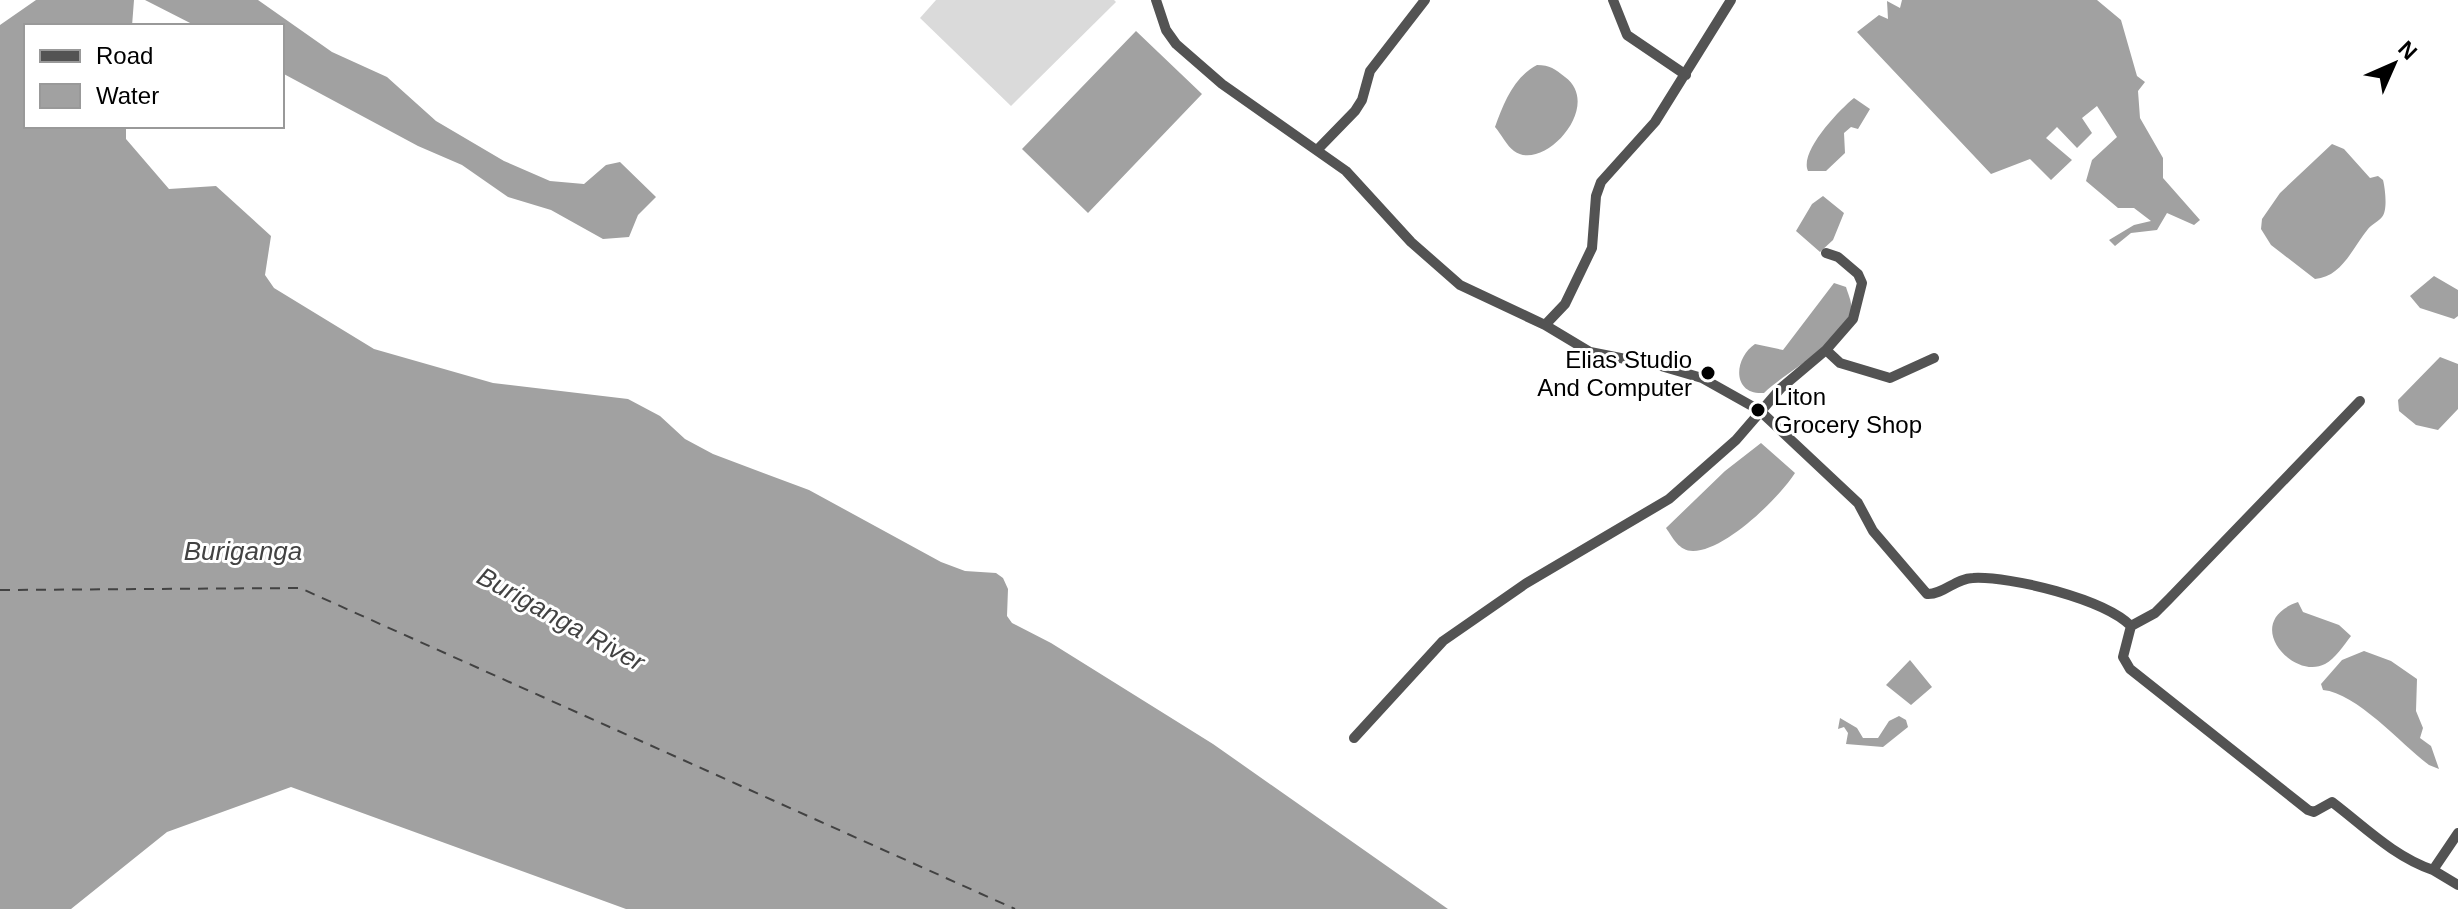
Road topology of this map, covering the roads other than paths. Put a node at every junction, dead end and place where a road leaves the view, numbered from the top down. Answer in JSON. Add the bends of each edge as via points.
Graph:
{"nodes":[{"id":1,"x":1156,"y":0,"type":"edge"},
{"id":2,"x":1425,"y":0,"type":"edge"},
{"id":3,"x":1613,"y":0,"type":"edge"},
{"id":4,"x":1731,"y":0,"type":"edge"},
{"id":5,"x":1686,"y":75,"type":"junction"},
{"id":6,"x":1319,"y":148,"type":"junction"},
{"id":7,"x":1826,"y":253,"type":"dead end"},
{"id":8,"x":1545,"y":325,"type":"junction"},
{"id":9,"x":1826,"y":350,"type":"junction"},
{"id":10,"x":1934,"y":358,"type":"dead end"},
{"id":11,"x":2360,"y":401,"type":"dead end"},
{"id":12,"x":1759,"y":410,"type":"junction"},
{"id":13,"x":2131,"y":626,"type":"junction"},
{"id":14,"x":1354,"y":738,"type":"dead end"},
{"id":15,"x":2458,"y":833,"type":"edge"},
{"id":16,"x":2433,"y":870,"type":"junction"},
{"id":17,"x":2458,"y":885,"type":"edge"}],
"edges":[{"from":1,"to":6,"type":"street","via":[[1176,44],[1222,84]]},
{"from":2,"to":6,"type":"street","via":[[1370,71],[1355,111]]},
{"from":3,"to":5,"type":"street","via":[[1627,35]]},
{"from":4,"to":5,"type":"street"},
{"from":5,"to":8,"type":"street","via":[[1640,142],[1601,182],[1592,248],[1565,304]]},
{"from":6,"to":8,"type":"street","via":[[1460,285]]},
{"from":7,"to":9,"type":"street","via":[[1838,257],[1862,283],[1853,319]]},
{"from":8,"to":12,"type":"street","via":[[1590,352],[1702,378]]},
{"from":9,"to":10,"type":"street","via":[[1840,363],[1890,378]]},
{"from":9,"to":12,"type":"street"},
{"from":11,"to":13,"type":"street","via":[[2155,613]]},
{"from":12,"to":13,"type":"street","via":[[1858,503],[1873,531],[1927,594],[1973,578],[1997,581],[2087,600]]},
{"from":12,"to":14,"type":"street","via":[[1736,440],[1669,499],[1547,570],[1443,641]]},
{"from":13,"to":16,"type":"street","via":[[2123,657],[2130,669],[2308,810],[2332,802],[2391,849]]},
{"from":15,"to":16,"type":"street"},
{"from":16,"to":17,"type":"street"}]}
